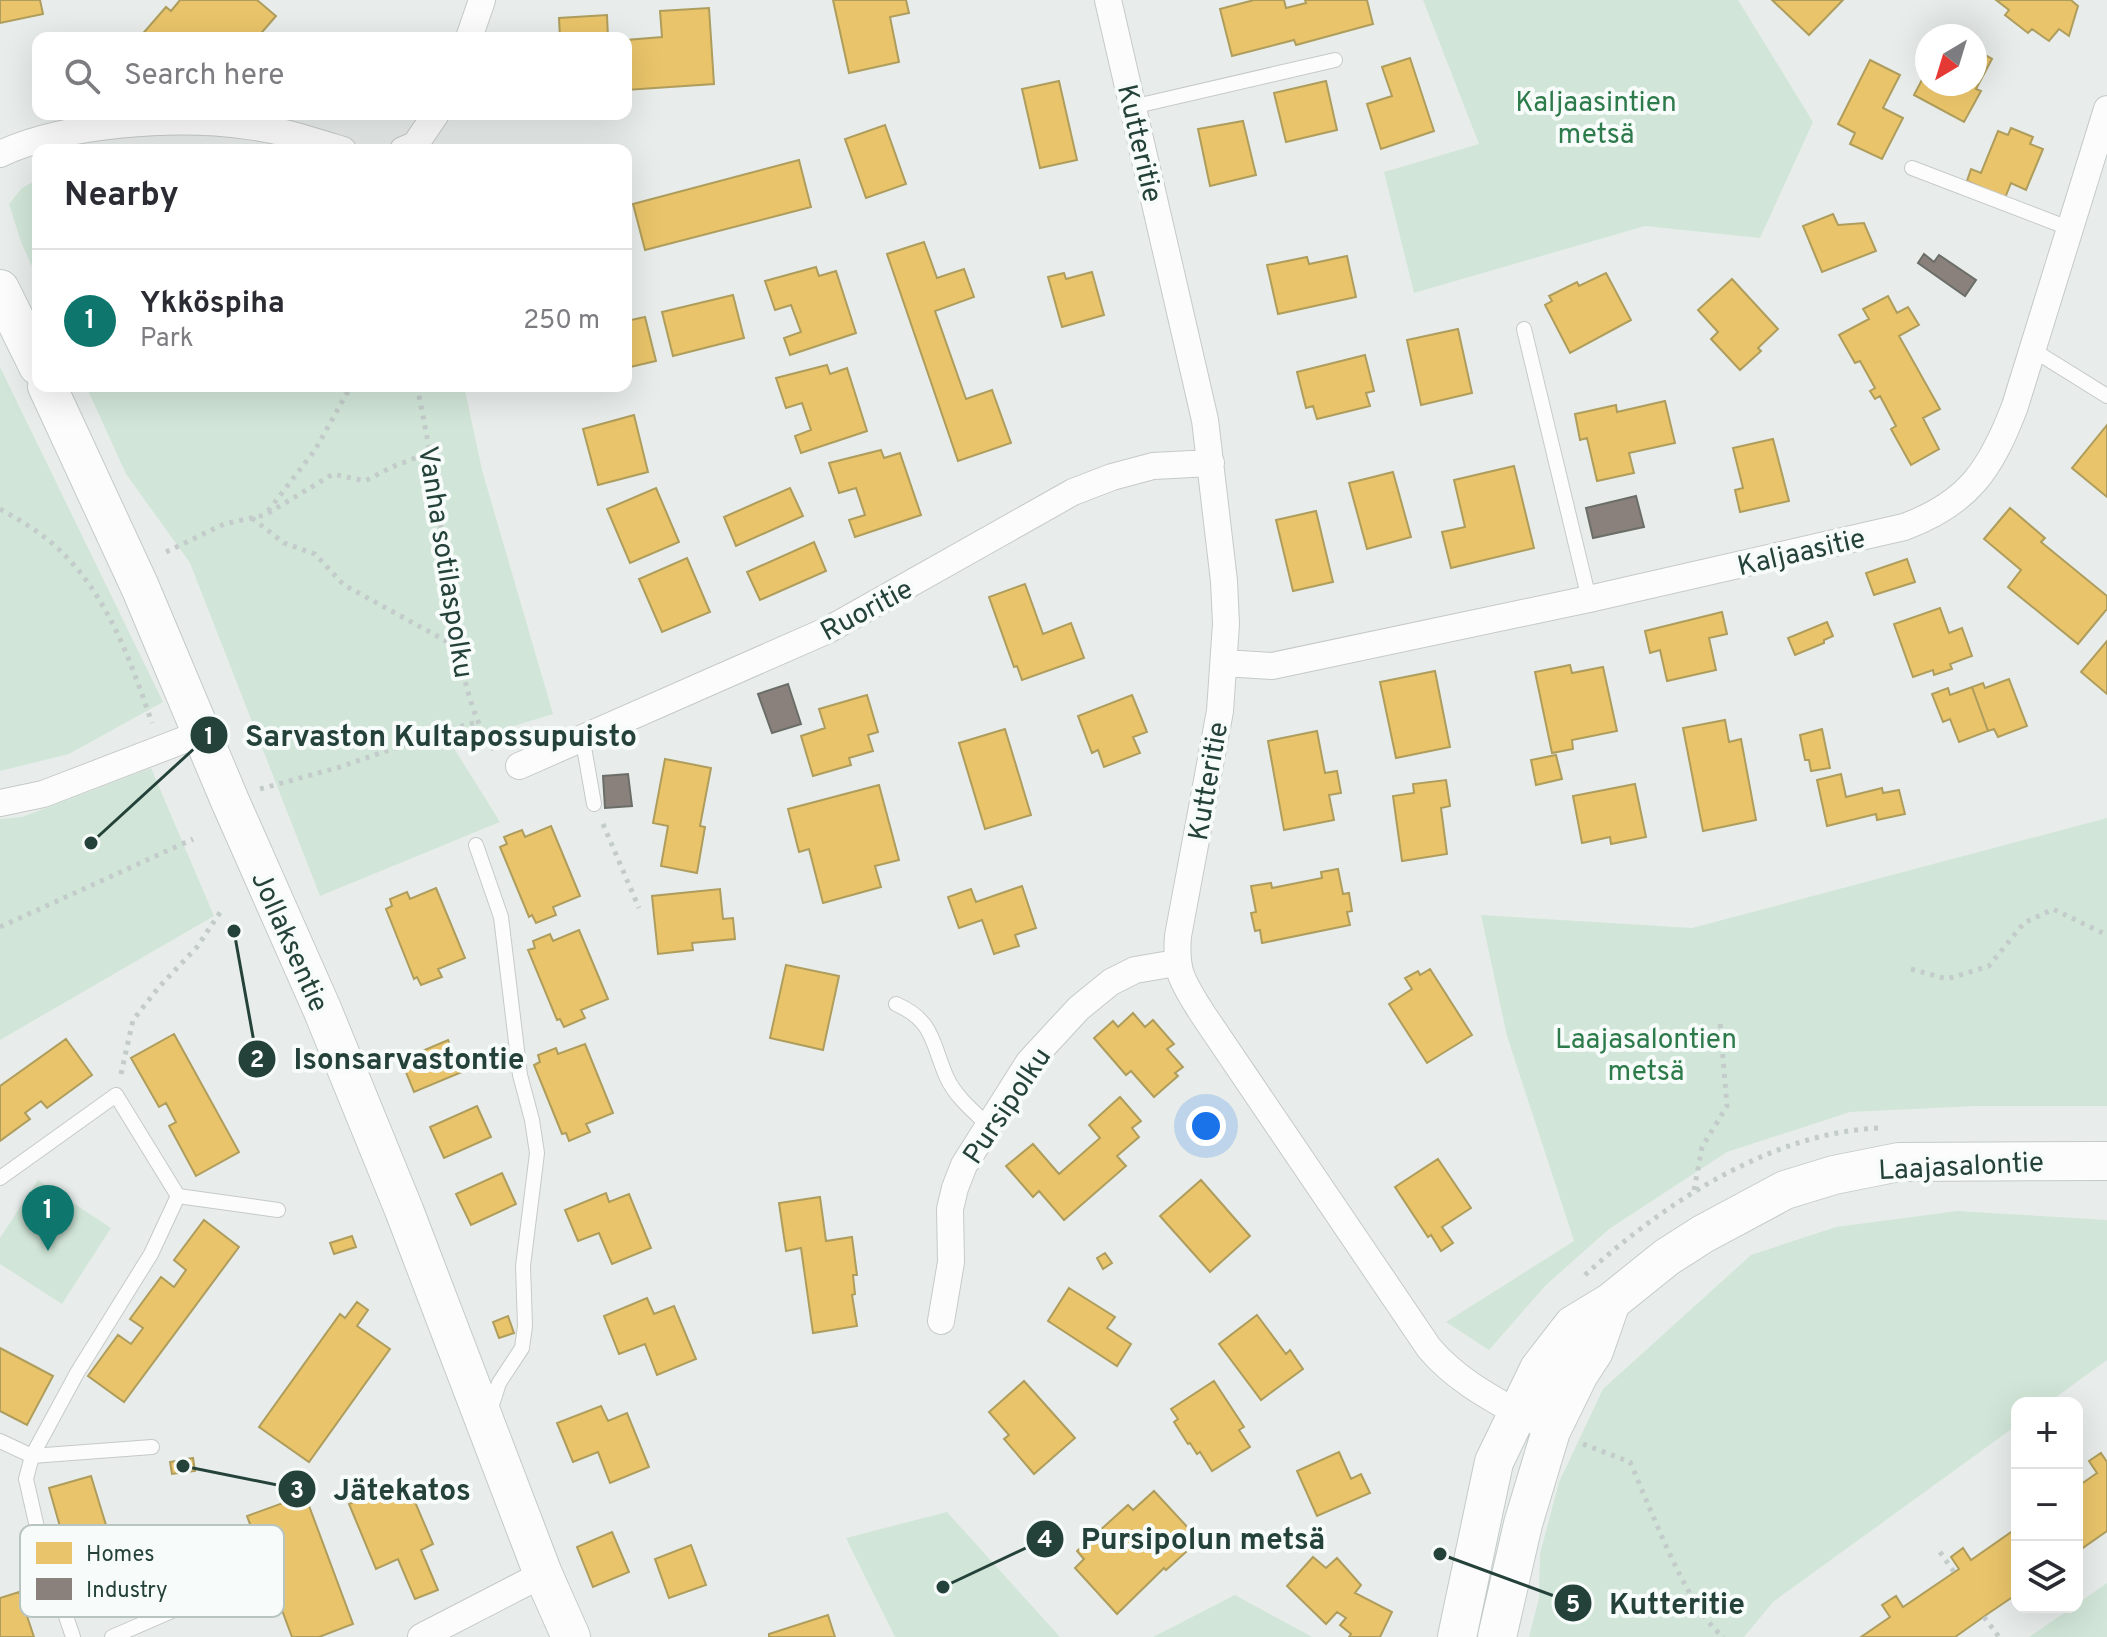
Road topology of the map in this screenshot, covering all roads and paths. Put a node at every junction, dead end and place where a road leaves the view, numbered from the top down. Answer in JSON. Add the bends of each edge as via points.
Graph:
{"nodes":[{"id":1,"x":482,"y":0,"type":"edge"},
{"id":2,"x":1108,"y":0,"type":"edge"},
{"id":3,"x":471,"y":32,"type":"edge"},
{"id":4,"x":1335,"y":60,"type":"dead end"},
{"id":5,"x":1132,"y":107,"type":"junction"},
{"id":6,"x":2107,"y":109,"type":"edge"},
{"id":7,"x":432,"y":120,"type":"edge"},
{"id":8,"x":324,"y":144,"type":"edge"},
{"id":9,"x":416,"y":144,"type":"edge"},
{"id":10,"x":0,"y":154,"type":"edge"},
{"id":11,"x":1912,"y":168,"type":"dead end"},
{"id":12,"x":2071,"y":229,"type":"junction"},
{"id":13,"x":0,"y":289,"type":"edge"},
{"id":14,"x":1524,"y":329,"type":"dead end"},
{"id":15,"x":2033,"y":350,"type":"junction"},
{"id":16,"x":32,"y":354,"type":"edge"},
{"id":17,"x":50,"y":392,"type":"edge"},
{"id":18,"x":348,"y":392,"type":"edge"},
{"id":19,"x":418,"y":392,"type":"edge"},
{"id":20,"x":2107,"y":396,"type":"edge"},
{"id":21,"x":431,"y":452,"type":"junction"},
{"id":22,"x":1211,"y":463,"type":"junction"},
{"id":23,"x":0,"y":509,"type":"edge"},
{"id":24,"x":265,"y":515,"type":"junction"},
{"id":25,"x":252,"y":518,"type":"junction"},
{"id":26,"x":166,"y":552,"type":"dead end"},
{"id":27,"x":1589,"y":599,"type":"junction"},
{"id":28,"x":458,"y":647,"type":"junction"},
{"id":29,"x":1224,"y":663,"type":"junction"},
{"id":30,"x":152,"y":721,"type":"dead end"},
{"id":31,"x":477,"y":722,"type":"junction"},
{"id":32,"x":202,"y":733,"type":"junction"},
{"id":33,"x":582,"y":736,"type":"junction"},
{"id":34,"x":519,"y":766,"type":"joint"},
{"id":35,"x":257,"y":790,"type":"dead end"},
{"id":36,"x":0,"y":803,"type":"edge"},
{"id":37,"x":594,"y":804,"type":"joint"},
{"id":38,"x":193,"y":839,"type":"dead end"},
{"id":39,"x":476,"y":845,"type":"dead end"},
{"id":40,"x":223,"y":908,"type":"dead end"},
{"id":41,"x":639,"y":908,"type":"dead end"},
{"id":42,"x":0,"y":927,"type":"edge"},
{"id":43,"x":2107,"y":935,"type":"edge"},
{"id":44,"x":1176,"y":963,"type":"junction"},
{"id":45,"x":1911,"y":969,"type":"dead end"},
{"id":46,"x":896,"y":1004,"type":"dead end"},
{"id":47,"x":1720,"y":1022,"type":"dead end"},
{"id":48,"x":116,"y":1095,"type":"junction"},
{"id":49,"x":988,"y":1125,"type":"junction"},
{"id":50,"x":2107,"y":1161,"type":"edge"},
{"id":51,"x":0,"y":1178,"type":"edge"},
{"id":52,"x":1694,"y":1191,"type":"dead end"},
{"id":53,"x":178,"y":1196,"type":"junction"},
{"id":54,"x":278,"y":1210,"type":"dead end"},
{"id":55,"x":1611,"y":1302,"type":"junction"},
{"id":56,"x":941,"y":1321,"type":"dead end"},
{"id":57,"x":1516,"y":1412,"type":"junction"},
{"id":58,"x":485,"y":1425,"type":"junction"},
{"id":59,"x":1562,"y":1435,"type":"junction"},
{"id":60,"x":0,"y":1441,"type":"edge"},
{"id":61,"x":152,"y":1447,"type":"dead end"},
{"id":62,"x":32,"y":1456,"type":"junction"},
{"id":63,"x":36,"y":1525,"type":"edge"},
{"id":64,"x":1940,"y":1552,"type":"dead end"},
{"id":65,"x":1954,"y":1572,"type":"dead end"},
{"id":66,"x":543,"y":1574,"type":"junction"},
{"id":67,"x":66,"y":1617,"type":"edge"},
{"id":68,"x":158,"y":1617,"type":"edge"},
{"id":69,"x":1984,"y":1617,"type":"dead end"},
{"id":70,"x":73,"y":1637,"type":"edge"},
{"id":71,"x":112,"y":1637,"type":"edge"},
{"id":72,"x":421,"y":1637,"type":"edge"},
{"id":73,"x":571,"y":1637,"type":"edge"},
{"id":74,"x":1457,"y":1637,"type":"edge"},
{"id":75,"x":1497,"y":1637,"type":"edge"},
{"id":76,"x":1724,"y":1637,"type":"edge"},
{"id":77,"x":1999,"y":1637,"type":"edge"}],
"edges":[{"from":1,"to":3,"type":"street"},
{"from":2,"to":5,"type":"street","name":"Kutteritie"},
{"from":4,"to":5,"type":"lane"},
{"from":5,"to":22,"type":"street","name":"Kutteritie"},
{"from":6,"to":12,"type":"street","name":"Kaljaasitie"},
{"from":7,"to":9,"type":"street"},
{"from":8,"to":10,"type":"street","via":[[246,125],[168,121],[86,130]]},
{"from":11,"to":12,"type":"lane"},
{"from":12,"to":15,"type":"street","name":"Kaljaasitie"},
{"from":13,"to":16,"type":"main road"},
{"from":14,"to":27,"type":"lane"},
{"from":15,"to":20,"type":"lane"},
{"from":15,"to":27,"type":"street","name":"Kaljaasitie","via":[[2001,442],[1971,488],[1948,507],[1904,527]]},
{"from":17,"to":32,"type":"main road","name":"Jollaksentie"},
{"from":18,"to":24,"type":"path","via":[[315,450]]},
{"from":19,"to":21,"type":"path","name":"Vanha sotilaspolku"},
{"from":21,"to":24,"type":"path","via":[[365,481],[333,474]]},
{"from":21,"to":28,"type":"path","name":"Vanha sotilaspolku"},
{"from":22,"to":29,"type":"street","name":"Kutteritie","via":[[1224,581]]},
{"from":22,"to":33,"type":"street","name":"Ruoritie","via":[[1153,466],[1073,492],[828,630]]},
{"from":23,"to":30,"type":"path","via":[[47,539],[99,596]]},
{"from":24,"to":25,"type":"path"},
{"from":25,"to":26,"type":"path","via":[[224,524]]},
{"from":25,"to":28,"type":"path","via":[[284,543],[315,554],[344,585]]},
{"from":27,"to":29,"type":"street","name":"Kaljaasitie","via":[[1272,666]]},
{"from":28,"to":31,"type":"path","name":"Vanha sotilaspolku"},
{"from":29,"to":44,"type":"street","name":"Kutteritie"},
{"from":31,"to":34,"type":"path","name":"Vanha sotilaspolku","via":[[494,752]]},
{"from":31,"to":35,"type":"path"},
{"from":32,"to":36,"type":"street","via":[[43,794]]},
{"from":32,"to":58,"type":"main road","name":"Jollaksentie","via":[[322,1009]]},
{"from":33,"to":34,"type":"street","name":"Ruoritie"},
{"from":33,"to":37,"type":"lane"},
{"from":37,"to":41,"type":"path"},
{"from":38,"to":42,"type":"path"},
{"from":39,"to":58,"type":"lane","via":[[501,917],[520,1075],[537,1153],[523,1266],[522,1348],[499,1383]]},
{"from":40,"to":48,"type":"path","via":[[197,947],[133,1020]]},
{"from":43,"to":45,"type":"path","via":[[2053,909],[2024,923],[1989,966],[1947,979]]},
{"from":44,"to":49,"type":"street","name":"Pursipolku","via":[[1135,970],[1079,1008],[1029,1062]]},
{"from":44,"to":57,"type":"street","via":[[1202,1013],[1429,1348],[1463,1382]]},
{"from":46,"to":49,"type":"lane","via":[[910,1009],[933,1034],[948,1079]]},
{"from":47,"to":52,"type":"path","via":[[1727,1106],[1702,1147]]},
{"from":48,"to":51,"type":"lane"},
{"from":48,"to":53,"type":"lane"},
{"from":49,"to":56,"type":"street","name":"Pursipolku","via":[[964,1165],[953,1198],[951,1262]]},
{"from":50,"to":55,"type":"main road","name":"Laajasalontie","via":[[1899,1162],[1834,1175],[1785,1190],[1703,1234]]},
{"from":53,"to":54,"type":"lane"},
{"from":53,"to":62,"type":"lane","via":[[151,1254]]},
{"from":55,"to":57,"type":"main road","name":"Laajasalontie","via":[[1573,1325],[1539,1369]]},
{"from":55,"to":59,"type":"main road","via":[[1594,1351],[1579,1374]]},
{"from":57,"to":59,"type":"street"},
{"from":57,"to":74,"type":"main road","name":"Laajasalontie","via":[[1494,1462]]},
{"from":58,"to":66,"type":"main road","name":"Jollaksentie"},
{"from":59,"to":75,"type":"main road","via":[[1523,1524]]},
{"from":59,"to":76,"type":"path","via":[[1630,1462],[1683,1581]]},
{"from":60,"to":62,"type":"lane"},
{"from":61,"to":62,"type":"lane"},
{"from":62,"to":63,"type":"lane","via":[[26,1479]]},
{"from":64,"to":65,"type":"path"},
{"from":66,"to":72,"type":"street"},
{"from":66,"to":73,"type":"main road","name":"Jollaksentie"},
{"from":67,"to":70,"type":"lane"},
{"from":68,"to":71,"type":"lane"},
{"from":69,"to":77,"type":"path"}]}
